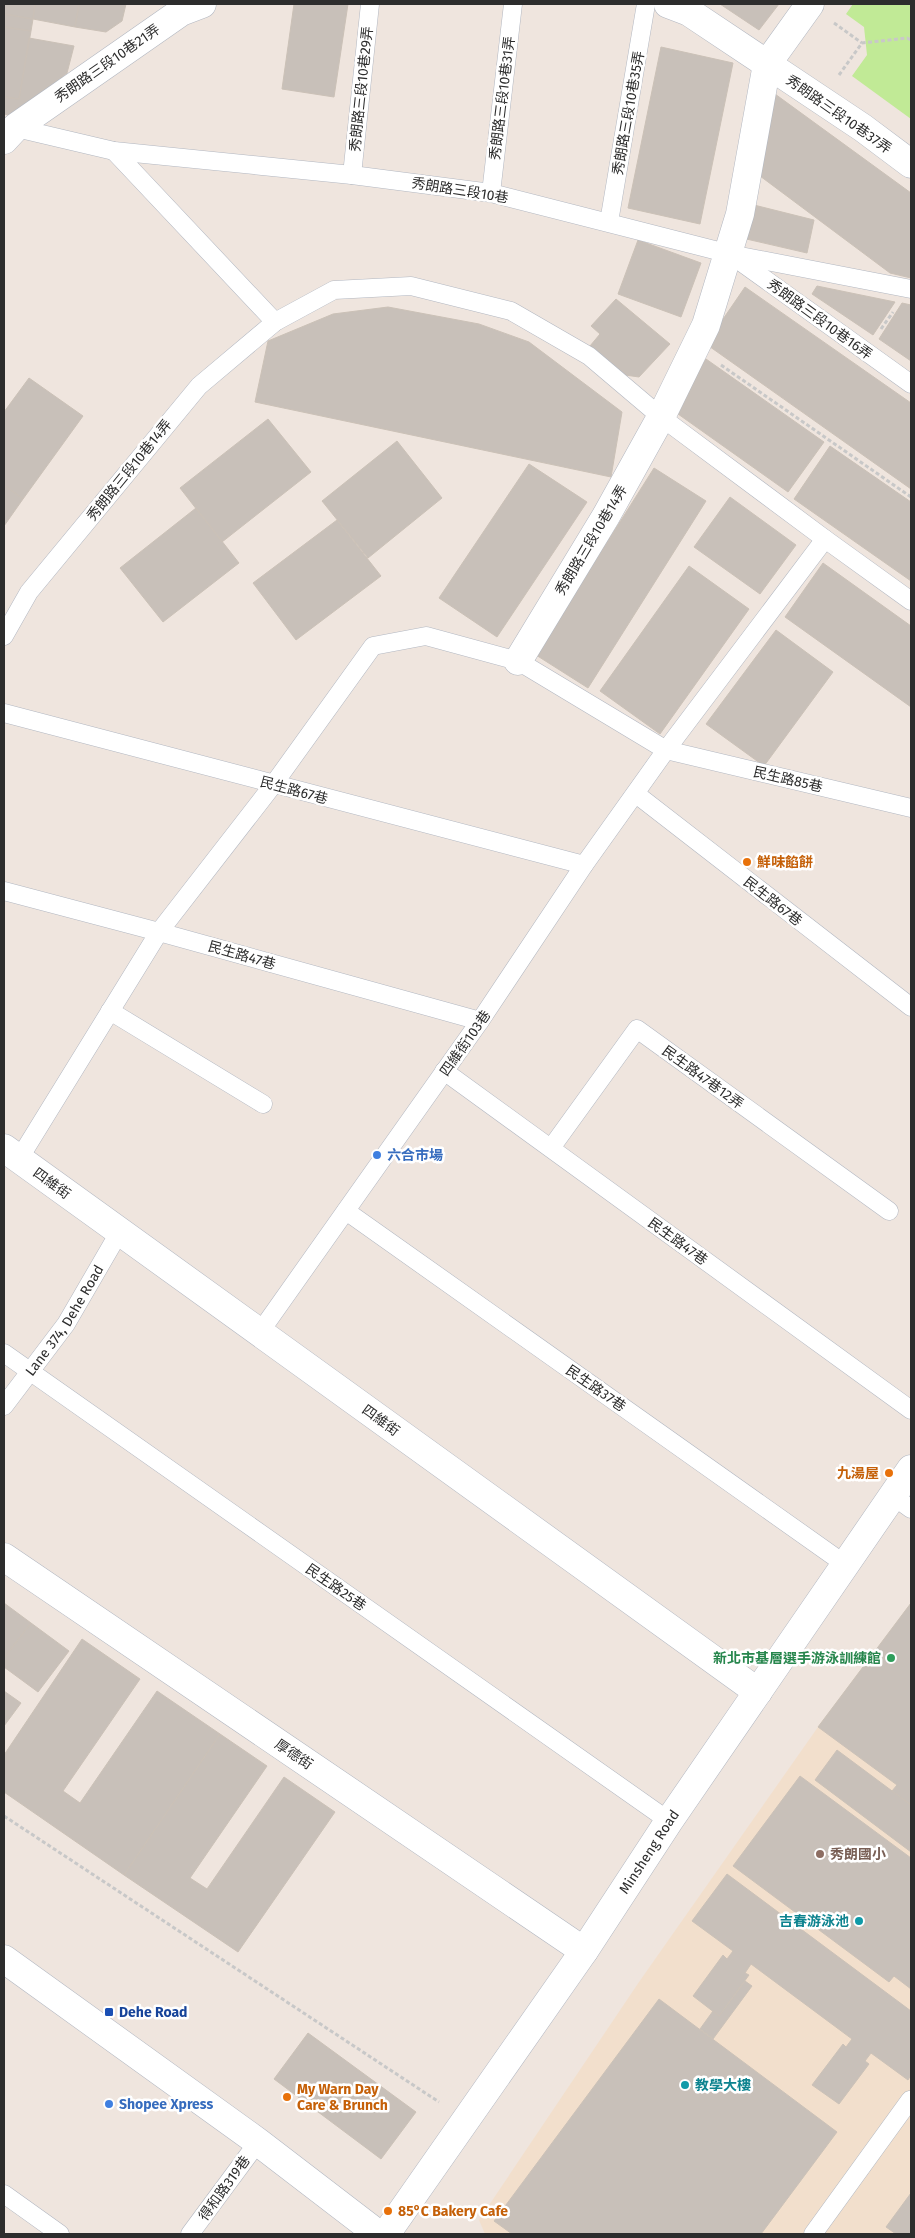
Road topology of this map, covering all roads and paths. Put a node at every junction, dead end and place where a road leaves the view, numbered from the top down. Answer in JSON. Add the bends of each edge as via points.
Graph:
{"nodes":[{"id":1,"x":370,"y":4,"type":"edge"},
{"id":2,"x":514,"y":4,"type":"edge"},
{"id":3,"x":646,"y":4,"type":"edge"},
{"id":4,"x":668,"y":4,"type":"edge"},
{"id":5,"x":186,"y":7,"type":"edge"},
{"id":6,"x":819,"y":11,"type":"edge"},
{"id":7,"x":911,"y":35,"type":"edge"},
{"id":8,"x":906,"y":38,"type":"junction"},
{"id":9,"x":911,"y":40,"type":"edge"},
{"id":10,"x":862,"y":43,"type":"junction"},
{"id":11,"x":767,"y":64,"type":"junction"},
{"id":12,"x":836,"y":80,"type":"dead end"},
{"id":13,"x":8,"y":131,"type":"edge"},
{"id":14,"x":114,"y":150,"type":"junction"},
{"id":15,"x":911,"y":164,"type":"edge"},
{"id":16,"x":352,"y":175,"type":"junction"},
{"id":17,"x":491,"y":192,"type":"junction"},
{"id":18,"x":609,"y":222,"type":"junction"},
{"id":19,"x":730,"y":254,"type":"junction"},
{"id":20,"x":910,"y":289,"type":"edge"},
{"id":21,"x":275,"y":322,"type":"junction"},
{"id":22,"x":696,"y":348,"type":"junction"},
{"id":23,"x":866,"y":352,"type":"junction"},
{"id":24,"x":911,"y":384,"type":"edge"},
{"id":25,"x":661,"y":417,"type":"junction"},
{"id":26,"x":911,"y":497,"type":"edge"},
{"id":27,"x":825,"y":539,"type":"junction"},
{"id":28,"x":911,"y":601,"type":"edge"},
{"id":29,"x":4,"y":636,"type":"edge"},
{"id":30,"x":518,"y":661,"type":"junction"},
{"id":31,"x":4,"y":713,"type":"edge"},
{"id":32,"x":666,"y":750,"type":"junction"},
{"id":33,"x":273,"y":785,"type":"junction"},
{"id":34,"x":636,"y":794,"type":"junction"},
{"id":35,"x":911,"y":808,"type":"edge"},
{"id":36,"x":584,"y":865,"type":"junction"},
{"id":37,"x":4,"y":891,"type":"edge"},
{"id":38,"x":159,"y":932,"type":"junction"},
{"id":39,"x":911,"y":1007,"type":"edge"},
{"id":40,"x":110,"y":1011,"type":"junction"},
{"id":41,"x":480,"y":1021,"type":"junction"},
{"id":42,"x":444,"y":1071,"type":"junction"},
{"id":43,"x":263,"y":1104,"type":"dead end"},
{"id":44,"x":551,"y":1148,"type":"junction"},
{"id":45,"x":11,"y":1154,"type":"edge"},
{"id":46,"x":346,"y":1210,"type":"junction"},
{"id":47,"x":888,"y":1211,"type":"dead end"},
{"id":48,"x":120,"y":1232,"type":"junction"},
{"id":49,"x":260,"y":1332,"type":"junction"},
{"id":50,"x":4,"y":1353,"type":"edge"},
{"id":51,"x":30,"y":1372,"type":"junction"},
{"id":52,"x":4,"y":1406,"type":"edge"},
{"id":53,"x":911,"y":1410,"type":"edge"},
{"id":54,"x":911,"y":1469,"type":"edge"},
{"id":55,"x":902,"y":1503,"type":"edge"},
{"id":56,"x":4,"y":1557,"type":"edge"},
{"id":57,"x":846,"y":1565,"type":"junction"},
{"id":58,"x":758,"y":1692,"type":"junction"},
{"id":59,"x":4,"y":1816,"type":"edge"},
{"id":60,"x":669,"y":1821,"type":"junction"},
{"id":61,"x":584,"y":1951,"type":"junction"},
{"id":62,"x":4,"y":1960,"type":"edge"},
{"id":63,"x":910,"y":2100,"type":"dead end"},
{"id":64,"x":467,"y":2121,"type":"junction"},
{"id":65,"x":258,"y":2142,"type":"junction"},
{"id":66,"x":4,"y":2194,"type":"edge"},
{"id":67,"x":60,"y":2234,"type":"edge"},
{"id":68,"x":190,"y":2234,"type":"edge"},
{"id":69,"x":378,"y":2234,"type":"edge"},
{"id":70,"x":386,"y":2234,"type":"edge"},
{"id":71,"x":813,"y":2234,"type":"edge"}],
"edges":[{"from":1,"to":16,"type":"lane","name":"秀朗路三段10巷29弄"},
{"from":2,"to":17,"type":"lane","name":"秀朗路三段10巷31弄"},
{"from":3,"to":18,"type":"lane","name":"秀朗路三段10巷35弄"},
{"from":4,"to":11,"type":"street","name":"秀朗路三段10巷37弄","via":[[689,12]]},
{"from":5,"to":13,"type":"street","name":"秀朗路三段10巷21弄"},
{"from":6,"to":10,"type":"path"},
{"from":6,"to":11,"type":"street"},
{"from":7,"to":8,"type":"path"},
{"from":8,"to":9,"type":"path"},
{"from":8,"to":10,"type":"path"},
{"from":10,"to":12,"type":"path"},
{"from":11,"to":15,"type":"street","name":"秀朗路三段10巷37弄"},
{"from":11,"to":19,"type":"street","name":"秀朗路三段10巷14弄"},
{"from":13,"to":14,"type":"lane","name":"秀朗路三段10巷"},
{"from":14,"to":16,"type":"lane","name":"秀朗路三段10巷"},
{"from":14,"to":21,"type":"lane"},
{"from":16,"to":17,"type":"lane","name":"秀朗路三段10巷"},
{"from":17,"to":18,"type":"lane","name":"秀朗路三段10巷"},
{"from":18,"to":19,"type":"lane","name":"秀朗路三段10巷"},
{"from":19,"to":20,"type":"lane","name":"秀朗路三段10巷"},
{"from":19,"to":22,"type":"street","name":"秀朗路三段10巷14弄"},
{"from":19,"to":23,"type":"lane","name":"秀朗路三段10巷16弄"},
{"from":20,"to":23,"type":"path"},
{"from":21,"to":25,"type":"lane","name":"秀朗路三段10巷14弄","via":[[334,290],[411,286],[511,311],[589,356]]},
{"from":21,"to":29,"type":"lane","name":"秀朗路三段10巷14弄","via":[[199,386],[29,592]]},
{"from":22,"to":25,"type":"street","name":"秀朗路三段10巷14弄"},
{"from":22,"to":26,"type":"path"},
{"from":23,"to":24,"type":"lane","name":"秀朗路三段10巷16弄"},
{"from":25,"to":27,"type":"lane","name":"秀朗路三段10巷14弄"},
{"from":25,"to":30,"type":"street","name":"秀朗路三段10巷14弄","via":[[606,516]]},
{"from":27,"to":28,"type":"lane","name":"秀朗路三段10巷14弄"},
{"from":27,"to":32,"type":"lane"},
{"from":30,"to":32,"type":"lane","name":"民生路85巷"},
{"from":30,"to":33,"type":"lane","name":"民生路85巷","via":[[426,636],[373,646]]},
{"from":31,"to":33,"type":"lane","name":"民生路67巷"},
{"from":32,"to":34,"type":"lane","name":"四維街103巷"},
{"from":32,"to":35,"type":"lane","name":"民生路85巷"},
{"from":33,"to":36,"type":"lane","name":"民生路67巷"},
{"from":33,"to":38,"type":"lane","name":"民生路85巷"},
{"from":34,"to":36,"type":"lane","name":"四維街103巷"},
{"from":34,"to":39,"type":"lane","name":"民生路67巷"},
{"from":36,"to":41,"type":"lane","name":"四維街103巷"},
{"from":37,"to":38,"type":"lane","name":"民生路47巷"},
{"from":38,"to":40,"type":"lane","name":"民生路85巷"},
{"from":38,"to":41,"type":"lane","name":"民生路47巷"},
{"from":40,"to":43,"type":"lane"},
{"from":40,"to":45,"type":"lane","name":"民生路85巷"},
{"from":41,"to":42,"type":"lane","name":"四維街103巷"},
{"from":42,"to":44,"type":"lane","name":"民生路47巷"},
{"from":42,"to":46,"type":"lane","name":"四維街103巷"},
{"from":44,"to":47,"type":"lane","name":"民生路47巷12弄","via":[[638,1029]]},
{"from":44,"to":53,"type":"lane","name":"民生路47巷"},
{"from":45,"to":48,"type":"street","name":"四維街"},
{"from":46,"to":49,"type":"lane","name":"四維街103巷"},
{"from":46,"to":57,"type":"lane","name":"民生路37巷"},
{"from":48,"to":49,"type":"street","name":"四維街"},
{"from":48,"to":51,"type":"lane","name":"Lane 374, Dehe Road","via":[[66,1324]]},
{"from":49,"to":58,"type":"street","name":"四維街"},
{"from":50,"to":51,"type":"lane","name":"民生路25巷"},
{"from":51,"to":52,"type":"lane","name":"Lane 374, Dehe Road"},
{"from":51,"to":60,"type":"lane","name":"民生路25巷"},
{"from":54,"to":55,"type":"street","name":"Minsheng Road"},
{"from":55,"to":57,"type":"street","name":"Minsheng Road"},
{"from":56,"to":61,"type":"street","name":"厚德街"},
{"from":57,"to":58,"type":"street","name":"Minsheng Road"},
{"from":58,"to":60,"type":"street","name":"Minsheng Road"},
{"from":59,"to":64,"type":"path"},
{"from":60,"to":61,"type":"street","name":"Minsheng Road"},
{"from":61,"to":64,"type":"street","name":"Minsheng Road"},
{"from":62,"to":65,"type":"street"},
{"from":63,"to":71,"type":"lane"},
{"from":64,"to":70,"type":"street","name":"Minsheng Road"},
{"from":65,"to":68,"type":"lane","name":"得和路319巷"},
{"from":65,"to":69,"type":"street"},
{"from":66,"to":67,"type":"lane"}]}
